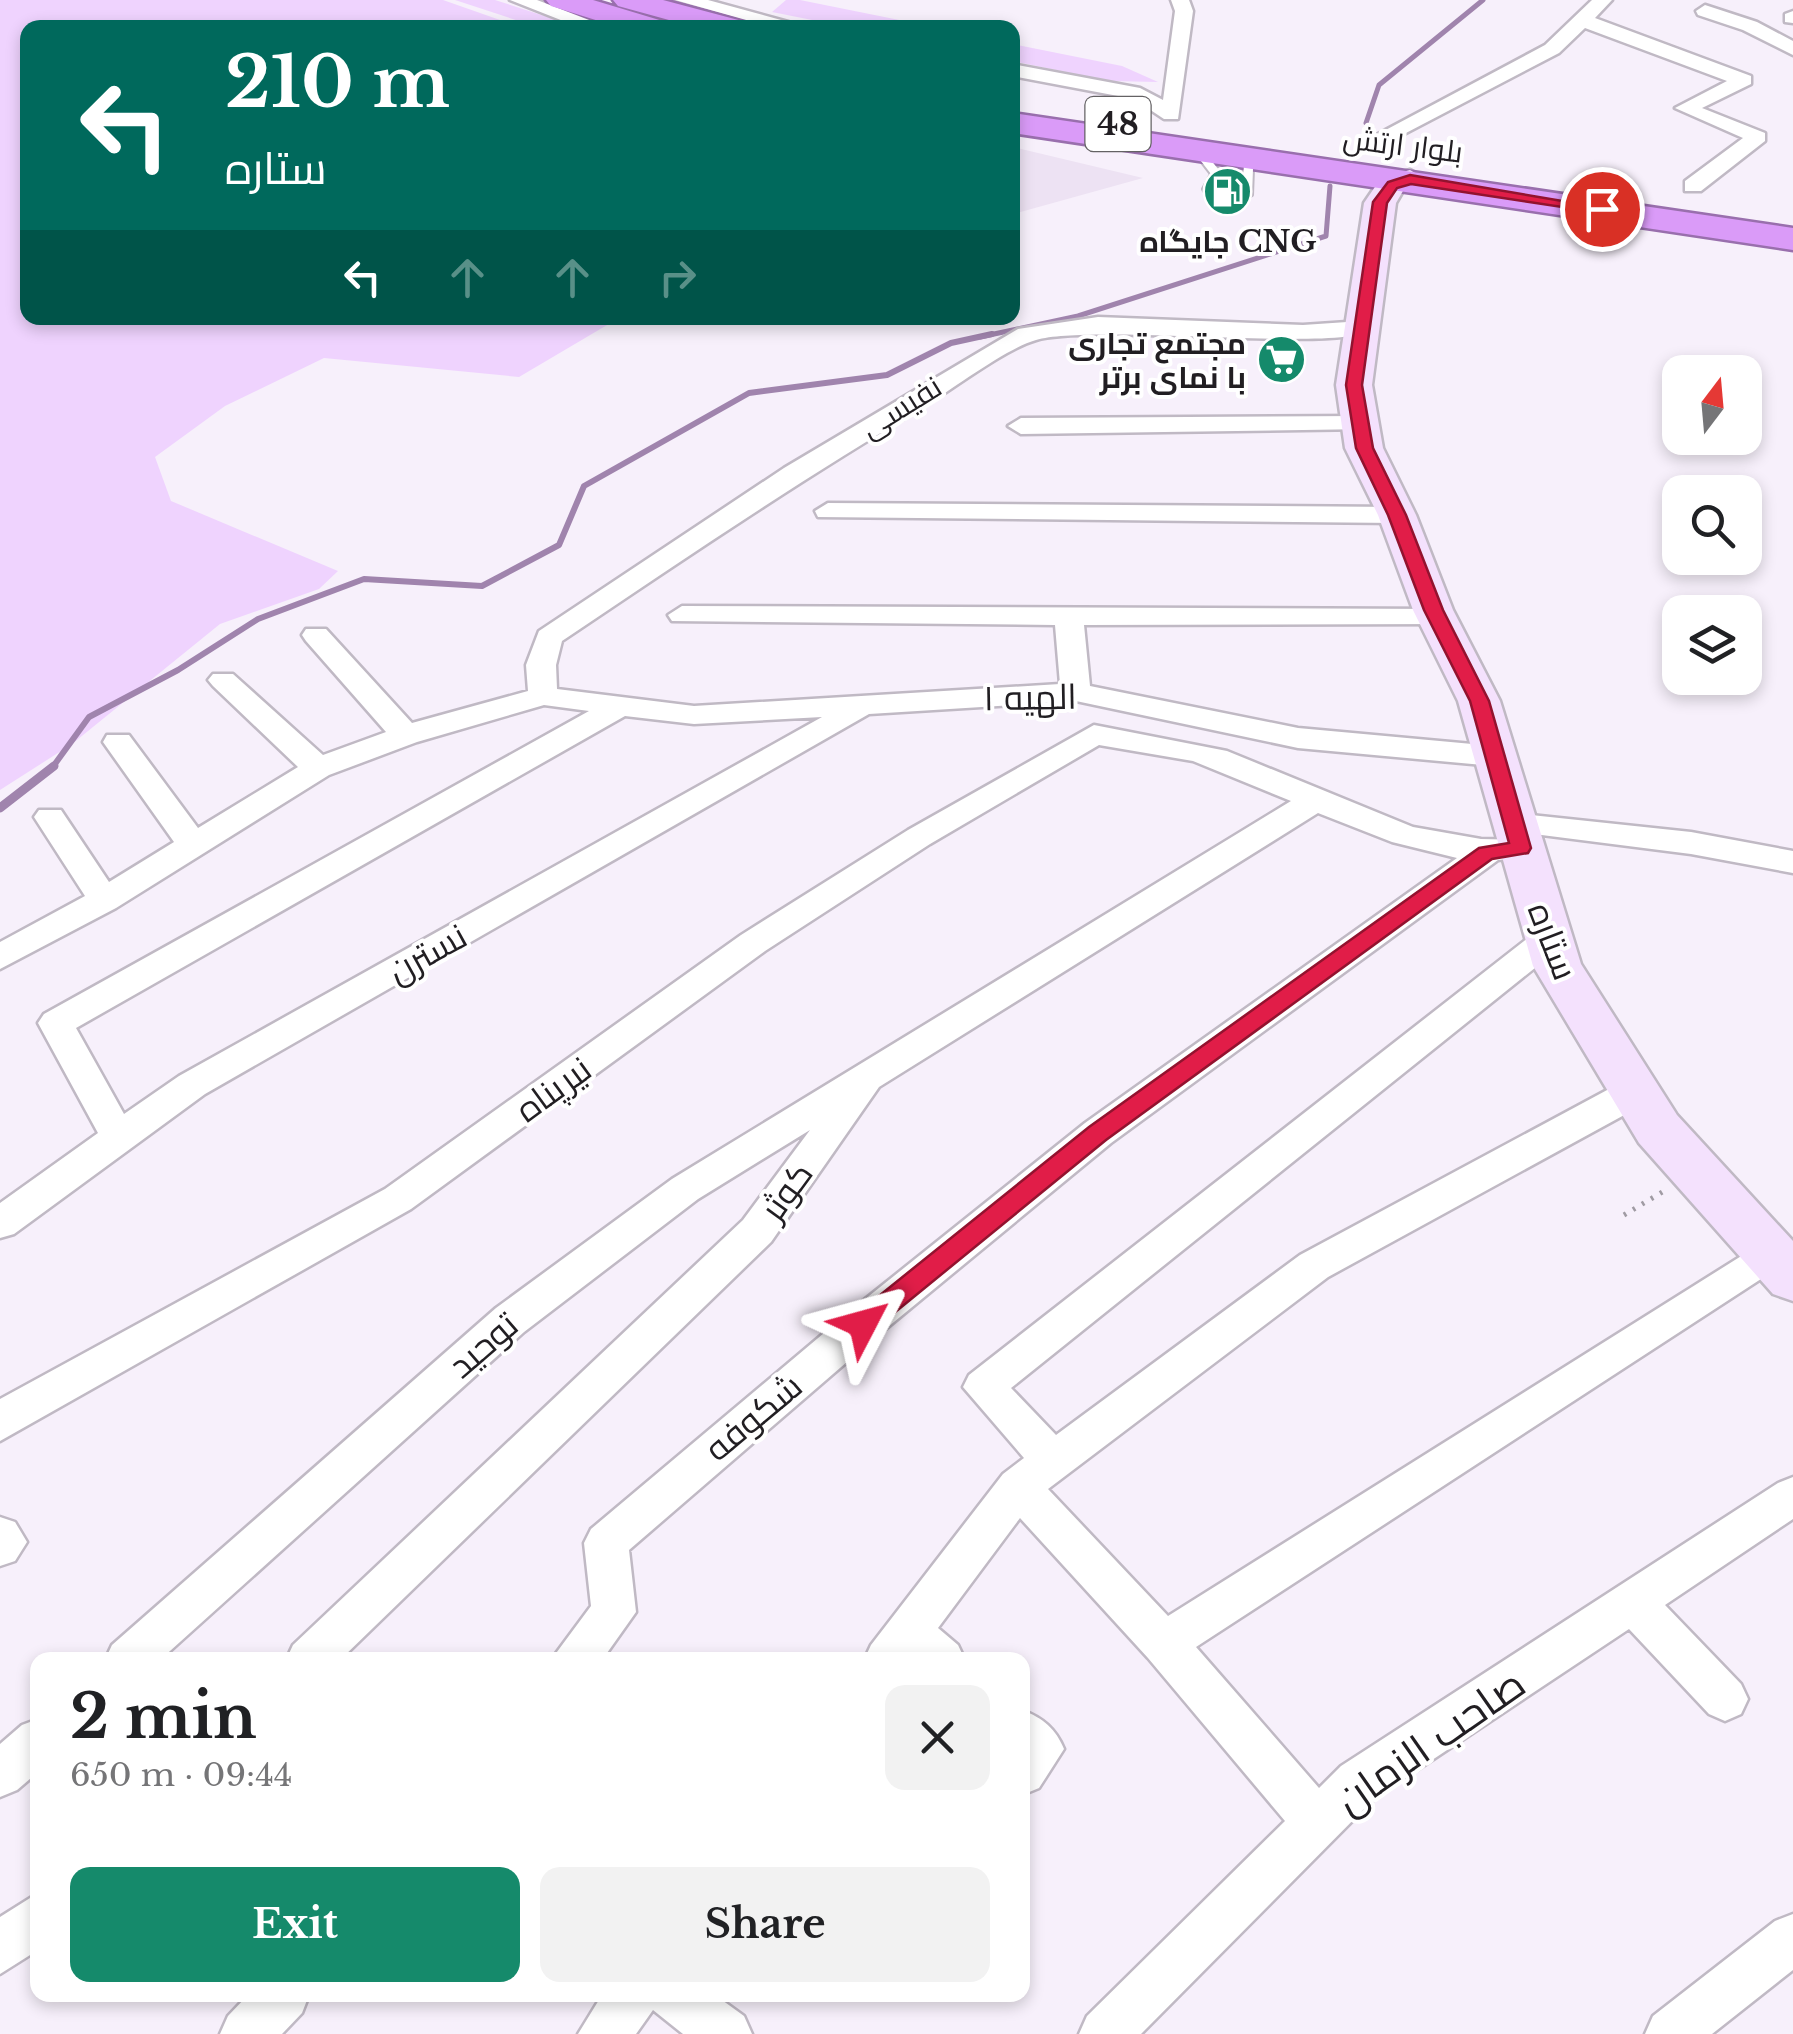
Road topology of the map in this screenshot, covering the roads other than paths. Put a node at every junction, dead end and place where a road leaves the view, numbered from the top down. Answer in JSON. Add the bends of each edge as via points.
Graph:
{"nodes":[{"id":1,"x":520,"y":0,"type":"edge"},
{"id":2,"x":561,"y":0,"type":"edge"},
{"id":3,"x":628,"y":0,"type":"edge"},
{"id":4,"x":684,"y":0,"type":"edge"},
{"id":5,"x":1180,"y":0,"type":"edge"},
{"id":6,"x":1603,"y":0,"type":"edge"},
{"id":7,"x":1705,"y":11,"type":"dead end"},
{"id":8,"x":742,"y":14,"type":"edge"},
{"id":9,"x":598,"y":20,"type":"edge"},
{"id":10,"x":602,"y":20,"type":"edge"},
{"id":11,"x":767,"y":20,"type":"edge"},
{"id":12,"x":1582,"y":20,"type":"junction"},
{"id":13,"x":1780,"y":59,"type":"edge"},
{"id":14,"x":1020,"y":72,"type":"edge"},
{"id":15,"x":1726,"y":72,"type":"junction"},
{"id":16,"x":1020,"y":91,"type":"edge"},
{"id":17,"x":1020,"y":109,"type":"edge"},
{"id":18,"x":1170,"y":115,"type":"junction"},
{"id":19,"x":1020,"y":124,"type":"edge"},
{"id":20,"x":1338,"y":136,"type":"dead end"},
{"id":21,"x":1223,"y":139,"type":"junction"},
{"id":22,"x":1376,"y":141,"type":"junction"},
{"id":23,"x":1428,"y":148,"type":"dead end"},
{"id":24,"x":1306,"y":150,"type":"junction"},
{"id":25,"x":1266,"y":160,"type":"junction"},
{"id":26,"x":1410,"y":179,"type":"junction"},
{"id":27,"x":1654,"y":180,"type":"dead end"},
{"id":28,"x":1692,"y":186,"type":"junction"},
{"id":29,"x":1745,"y":194,"type":"dead end"},
{"id":30,"x":1380,"y":202,"type":"junction"},
{"id":31,"x":1793,"y":221,"type":"edge"},
{"id":32,"x":1793,"y":230,"type":"edge"},
{"id":33,"x":1793,"y":238,"type":"edge"},
{"id":34,"x":1362,"y":328,"type":"junction"},
{"id":35,"x":1360,"y":424,"type":"junction"},
{"id":36,"x":1021,"y":426,"type":"dead end"},
{"id":37,"x":828,"y":512,"type":"dead end"},
{"id":38,"x":1397,"y":515,"type":"junction"},
{"id":39,"x":682,"y":615,"type":"dead end"},
{"id":40,"x":1069,"y":616,"type":"junction"},
{"id":41,"x":1438,"y":618,"type":"junction"},
{"id":42,"x":316,"y":635,"type":"dead end"},
{"id":43,"x":223,"y":680,"type":"dead end"},
{"id":44,"x":1076,"y":692,"type":"junction"},
{"id":45,"x":543,"y":696,"type":"junction"},
{"id":46,"x":867,"y":704,"type":"junction"},
{"id":47,"x":622,"y":705,"type":"junction"},
{"id":48,"x":406,"y":735,"type":"junction"},
{"id":49,"x":118,"y":742,"type":"dead end"},
{"id":50,"x":1494,"y":756,"type":"junction"},
{"id":51,"x":318,"y":768,"type":"junction"},
{"id":52,"x":1318,"y":798,"type":"junction"},
{"id":53,"x":50,"y":817,"type":"dead end"},
{"id":54,"x":1507,"y":841,"type":"junction"},
{"id":55,"x":192,"y":843,"type":"junction"},
{"id":56,"x":1793,"y":862,"type":"edge"},
{"id":57,"x":104,"y":900,"type":"junction"},
{"id":58,"x":1548,"y":940,"type":"junction"},
{"id":59,"x":0,"y":957,"type":"edge"},
{"id":60,"x":871,"y":1074,"type":"junction"},
{"id":61,"x":1635,"y":1092,"type":"junction"},
{"id":62,"x":118,"y":1138,"type":"junction"},
{"id":63,"x":0,"y":1222,"type":"edge"},
{"id":64,"x":1787,"y":1271,"type":"edge"},
{"id":65,"x":0,"y":1423,"type":"edge"},
{"id":66,"x":1053,"y":1460,"type":"junction"},
{"id":67,"x":1018,"y":1487,"type":"junction"},
{"id":68,"x":1793,"y":1496,"type":"edge"},
{"id":69,"x":0,"y":1536,"type":"edge"},
{"id":70,"x":0,"y":1546,"type":"edge"},
{"id":71,"x":1633,"y":1602,"type":"junction"},
{"id":72,"x":1164,"y":1643,"type":"junction"},
{"id":73,"x":912,"y":1650,"type":"edge"},
{"id":74,"x":137,"y":1652,"type":"edge"},
{"id":75,"x":317,"y":1652,"type":"edge"},
{"id":76,"x":581,"y":1652,"type":"edge"},
{"id":77,"x":1725,"y":1699,"type":"dead end"},
{"id":78,"x":1030,"y":1739,"type":"edge"},
{"id":79,"x":30,"y":1748,"type":"edge"},
{"id":80,"x":1030,"y":1763,"type":"edge"},
{"id":81,"x":0,"y":1774,"type":"edge"},
{"id":82,"x":1318,"y":1823,"type":"junction"},
{"id":83,"x":30,"y":1924,"type":"edge"},
{"id":84,"x":1793,"y":1940,"type":"edge"},
{"id":85,"x":0,"y":1949,"type":"edge"},
{"id":86,"x":277,"y":2002,"type":"edge"},
{"id":87,"x":629,"y":2002,"type":"edge"},
{"id":88,"x":682,"y":2002,"type":"edge"},
{"id":89,"x":246,"y":2034,"type":"edge"},
{"id":90,"x":604,"y":2034,"type":"edge"},
{"id":91,"x":726,"y":2034,"type":"edge"},
{"id":92,"x":1105,"y":2034,"type":"edge"},
{"id":93,"x":1671,"y":2034,"type":"edge"}],
"edges":[{"from":1,"to":9,"type":"street"},
{"from":2,"to":10,"type":"highway"},
{"from":3,"to":8,"type":"highway"},
{"from":4,"to":8,"type":"street"},
{"from":5,"to":18,"type":"street"},
{"from":6,"to":12,"type":"street"},
{"from":7,"to":13,"type":"street","via":[[1750,26]]},
{"from":8,"to":11,"type":"street"},
{"from":12,"to":15,"type":"street"},
{"from":12,"to":22,"type":"street","via":[[1552,49]]},
{"from":13,"to":15,"type":"street"},
{"from":14,"to":18,"type":"street","via":[[1140,94]]},
{"from":15,"to":28,"type":"street","via":[[1744,80],[1685,108],[1758,136]]},
{"from":16,"to":18,"type":"highway","number":"48"},
{"from":17,"to":21,"type":"highway","number":"48"},
{"from":18,"to":21,"type":"highway","number":"48"},
{"from":19,"to":21,"type":"highway"},
{"from":20,"to":22,"type":"highway","name":"بلوار ارتش"},
{"from":21,"to":24,"type":"highway","number":"48"},
{"from":21,"to":25,"type":"highway"},
{"from":22,"to":23,"type":"highway","name":"بلوار ارتش"},
{"from":24,"to":31,"type":"highway","name":"بلوار ارتش"},
{"from":24,"to":32,"type":"highway","number":"48","via":[[1377,167]]},
{"from":25,"to":26,"type":"highway"},
{"from":25,"to":30,"type":"street","via":[[1346,183]]},
{"from":26,"to":30,"type":"street","via":[[1392,185]]},
{"from":26,"to":33,"type":"highway"},
{"from":27,"to":28,"type":"highway"},
{"from":28,"to":29,"type":"highway"},
{"from":30,"to":34,"type":"street","name":"ستاره"},
{"from":34,"to":35,"type":"street","name":"ستاره","via":[[1354,385]]},
{"from":34,"to":45,"type":"street","name":"نفیسی","via":[[1098,324],[1027,334],[793,474],[549,637],[541,665]]},
{"from":35,"to":36,"type":"street"},
{"from":35,"to":38,"type":"street","name":"ستاره","via":[[1364,448]]},
{"from":37,"to":38,"type":"street"},
{"from":38,"to":41,"type":"street","name":"ستاره"},
{"from":39,"to":40,"type":"street"},
{"from":40,"to":41,"type":"street"},
{"from":40,"to":44,"type":"street"},
{"from":41,"to":50,"type":"street","name":"ستاره","via":[[1479,701]]},
{"from":42,"to":48,"type":"street"},
{"from":43,"to":51,"type":"street"},
{"from":44,"to":46,"type":"street","name":"الهیه ۱"},
{"from":44,"to":50,"type":"street","name":"الهیه ۱","via":[[1298,738]]},
{"from":45,"to":47,"type":"street","name":"الهیه ۱"},
{"from":45,"to":48,"type":"street"},
{"from":46,"to":47,"type":"street","name":"الهیه ۱","via":[[694,716]]},
{"from":46,"to":62,"type":"street","name":"نسترن","via":[[192,1085]]},
{"from":47,"to":62,"type":"street","via":[[56,1023]]},
{"from":48,"to":51,"type":"street"},
{"from":49,"to":55,"type":"street"},
{"from":50,"to":54,"type":"street","name":"ستاره"},
{"from":51,"to":55,"type":"street"},
{"from":52,"to":54,"type":"street","via":[[1432,847]]},
{"from":52,"to":60,"type":"street","name":"کوثر"},
{"from":52,"to":65,"type":"street","name":"نیرپناه","via":[[1212,756],[1094,735],[754,942],[398,1199],[29,1400]]},
{"from":53,"to":57,"type":"street"},
{"from":54,"to":56,"type":"street","via":[[1692,843]]},
{"from":54,"to":58,"type":"street","name":"ستاره"},
{"from":54,"to":76,"type":"street","name":"شکوفه","via":[[1098,1133],[606,1543],[614,1612]]},
{"from":55,"to":57,"type":"street"},
{"from":57,"to":59,"type":"street"},
{"from":58,"to":61,"type":"street","name":"ستاره","via":[[1557,966]]},
{"from":58,"to":66,"type":"street","via":[[983,1387]]},
{"from":60,"to":74,"type":"street","name":"توحید","via":[[686,1189],[510,1320]]},
{"from":60,"to":75,"type":"street","name":"کوثر","via":[[757,1231]]},
{"from":61,"to":64,"type":"street","name":"ستاره","via":[[1658,1129]]},
{"from":61,"to":66,"type":"street","via":[[1314,1266]]},
{"from":62,"to":63,"type":"street","name":"نسترن"},
{"from":64,"to":72,"type":"street"},
{"from":66,"to":67,"type":"street"},
{"from":67,"to":72,"type":"street"},
{"from":67,"to":73,"type":"street"},
{"from":68,"to":71,"type":"street","name":"صاحب الزمان"},
{"from":69,"to":70,"type":"street"},
{"from":71,"to":77,"type":"street"},
{"from":71,"to":82,"type":"street","name":"صاحب الزمان","via":[[1358,1782]]},
{"from":72,"to":82,"type":"street"},
{"from":78,"to":80,"type":"street","via":[[1042,1749]]},
{"from":79,"to":81,"type":"street"},
{"from":82,"to":92,"type":"street","name":"صاحب الزمان"},
{"from":83,"to":85,"type":"street"},
{"from":84,"to":93,"type":"street"},
{"from":86,"to":89,"type":"street"},
{"from":87,"to":90,"type":"street"},
{"from":88,"to":91,"type":"street"}]}
